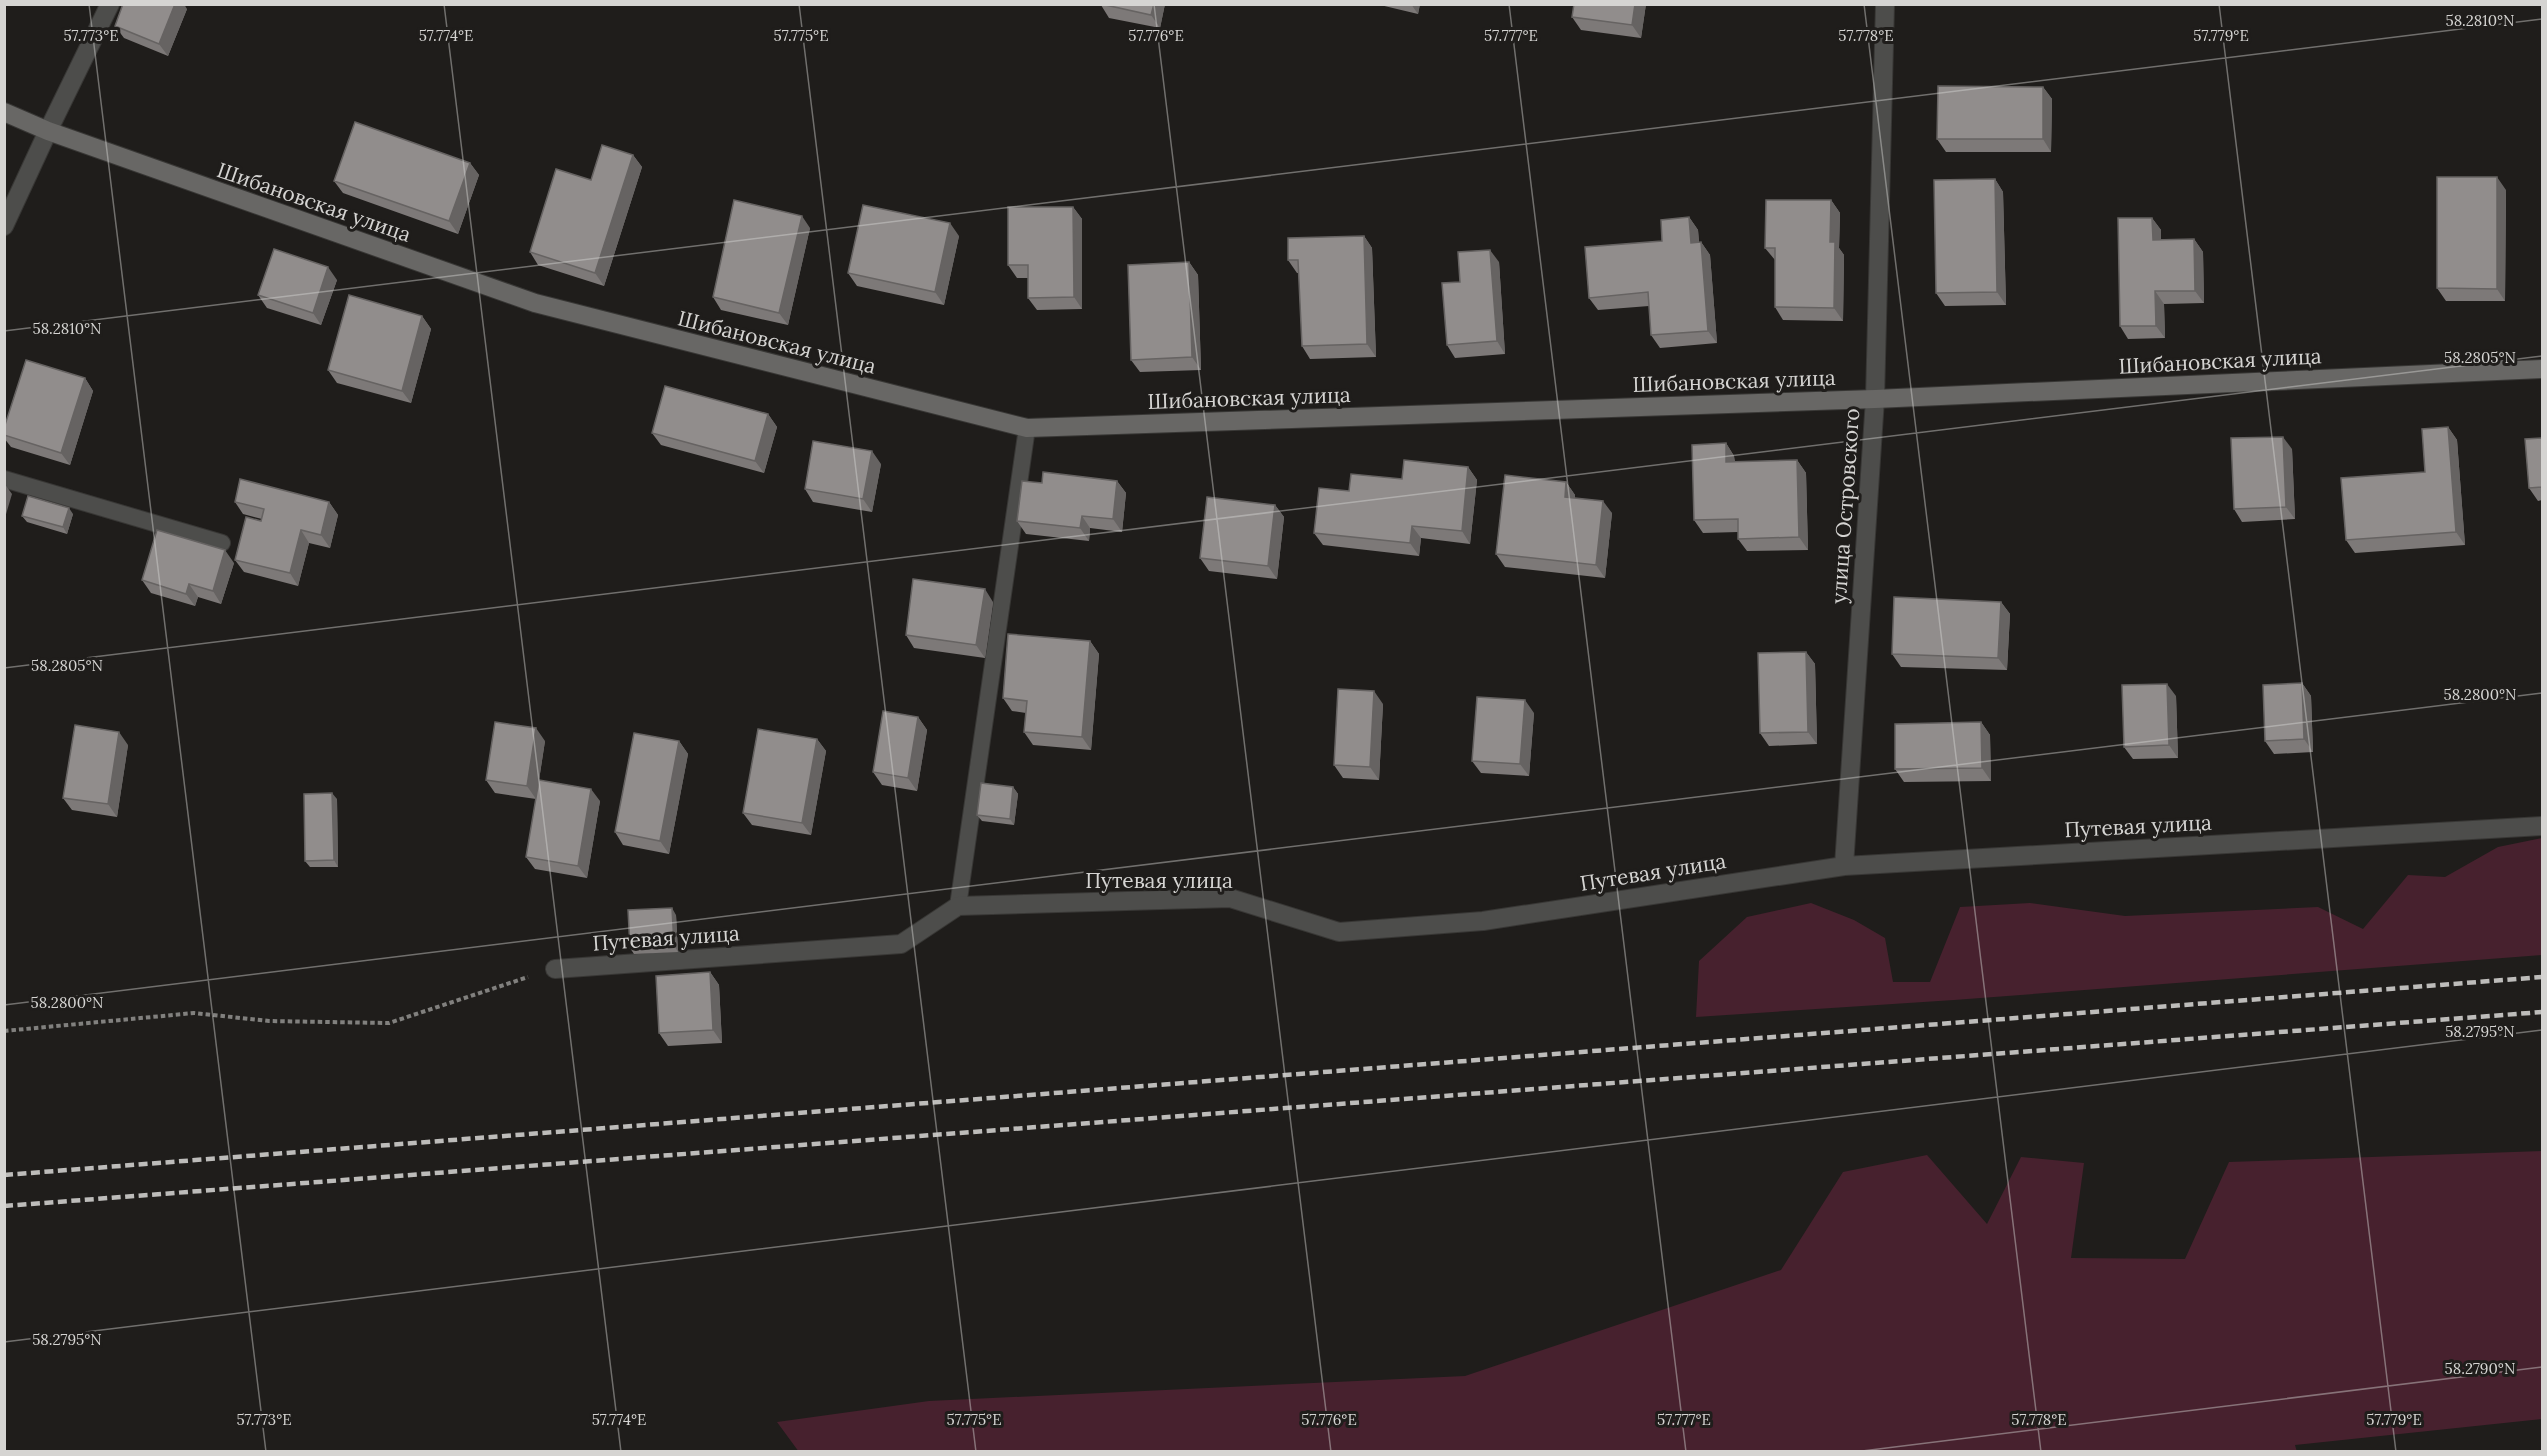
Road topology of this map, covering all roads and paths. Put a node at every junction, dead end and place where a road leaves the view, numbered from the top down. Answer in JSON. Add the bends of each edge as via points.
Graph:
{"nodes":[{"id":1,"x":110,"y":4,"type":"edge"},
{"id":2,"x":1885,"y":4,"type":"edge"},
{"id":3,"x":4,"y":112,"type":"edge"},
{"id":4,"x":48,"y":131,"type":"junction"},
{"id":5,"x":4,"y":226,"type":"edge"},
{"id":6,"x":2542,"y":369,"type":"edge"},
{"id":7,"x":1875,"y":399,"type":"junction"},
{"id":8,"x":1027,"y":428,"type":"junction"},
{"id":9,"x":4,"y":479,"type":"edge"},
{"id":10,"x":222,"y":543,"type":"dead end"},
{"id":11,"x":2542,"y":826,"type":"edge"},
{"id":12,"x":1844,"y":866,"type":"junction"},
{"id":13,"x":958,"y":906,"type":"junction"},
{"id":14,"x":555,"y":969,"type":"joint"},
{"id":15,"x":4,"y":1031,"type":"edge"}],
"edges":[{"from":1,"to":4,"type":"street"},
{"from":2,"to":7,"type":"street","name":"улица Островского"},
{"from":3,"to":4,"type":"street","name":"Шибановская улица"},
{"from":4,"to":5,"type":"street"},
{"from":4,"to":8,"type":"street","name":"Шибановская улица","via":[[535,303]]},
{"from":6,"to":7,"type":"street","name":"Шибановская улица"},
{"from":7,"to":8,"type":"street","name":"Шибановская улица"},
{"from":7,"to":12,"type":"street","name":"улица Островского"},
{"from":8,"to":13,"type":"lane"},
{"from":9,"to":10,"type":"lane"},
{"from":11,"to":12,"type":"street","name":"Путевая улица"},
{"from":12,"to":13,"type":"street","name":"Путевая улица","via":[[1483,921],[1339,932],[1230,898]]},
{"from":13,"to":14,"type":"street","name":"Путевая улица","via":[[901,944]]},
{"from":14,"to":15,"type":"path","via":[[389,1023],[269,1021],[194,1013]]}]}
